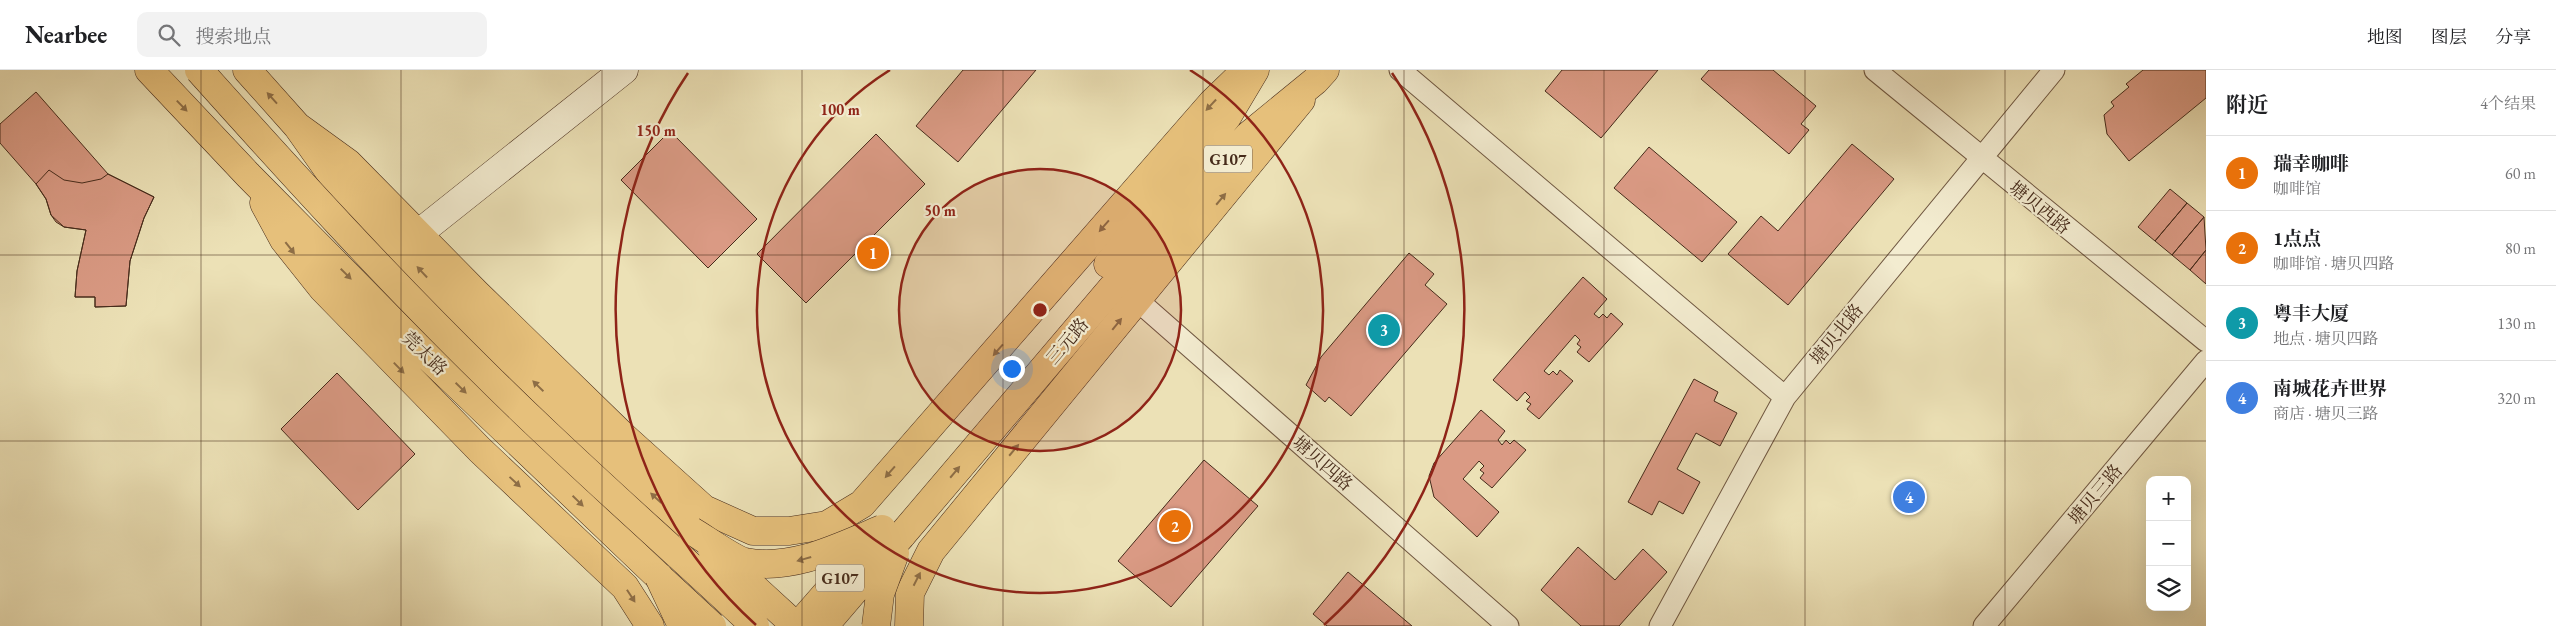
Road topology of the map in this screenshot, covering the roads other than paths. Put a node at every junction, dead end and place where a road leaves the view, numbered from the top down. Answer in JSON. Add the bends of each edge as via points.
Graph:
{"nodes":[{"id":1,"x":149,"y":70,"type":"edge"},
{"id":2,"x":199,"y":70,"type":"edge"},
{"id":3,"x":247,"y":70,"type":"edge"},
{"id":4,"x":624,"y":70,"type":"edge"},
{"id":5,"x":1246,"y":70,"type":"edge"},
{"id":6,"x":1254,"y":70,"type":"edge"},
{"id":7,"x":1400,"y":70,"type":"edge"},
{"id":8,"x":1875,"y":70,"type":"edge"},
{"id":9,"x":2054,"y":70,"type":"edge"},
{"id":10,"x":1320,"y":76,"type":"edge"},
{"id":11,"x":297,"y":126,"type":"junction"},
{"id":12,"x":1980,"y":158,"type":"junction"},
{"id":13,"x":248,"y":175,"type":"junction"},
{"id":14,"x":418,"y":234,"type":"junction"},
{"id":15,"x":1132,"y":250,"type":"junction"},
{"id":16,"x":1137,"y":300,"type":"junction"},
{"id":17,"x":2206,"y":341,"type":"edge"},
{"id":18,"x":2206,"y":361,"type":"edge"},
{"id":19,"x":1785,"y":397,"type":"junction"},
{"id":20,"x":692,"y":531,"type":"junction"},
{"id":21,"x":790,"y":531,"type":"junction"},
{"id":22,"x":891,"y":533,"type":"junction"},
{"id":23,"x":659,"y":578,"type":"junction"},
{"id":24,"x":650,"y":626,"type":"edge"},
{"id":25,"x":667,"y":626,"type":"edge"},
{"id":26,"x":682,"y":626,"type":"edge"},
{"id":27,"x":712,"y":626,"type":"edge"},
{"id":28,"x":755,"y":626,"type":"edge"},
{"id":29,"x":797,"y":626,"type":"edge"},
{"id":30,"x":824,"y":626,"type":"edge"},
{"id":31,"x":876,"y":626,"type":"edge"},
{"id":32,"x":908,"y":626,"type":"edge"},
{"id":33,"x":1508,"y":626,"type":"edge"},
{"id":34,"x":1660,"y":626,"type":"edge"},
{"id":35,"x":1984,"y":626,"type":"edge"}],
"edges":[{"from":1,"to":13,"type":"main road","name":"莞太路","one_way":true},
{"from":2,"to":28,"type":"main road","bridge":true,"via":[[342,229],[486,376]]},
{"from":11,"to":3,"type":"main road","one_way":true},
{"from":4,"to":14,"type":"street"},
{"from":5,"to":21,"type":"main road","one_way":true,"via":[[1212,103],[862,504],[827,525]]},
{"from":6,"to":15,"type":"main road","name":"三元路","number":"G107","via":[[1227,117]]},
{"from":7,"to":19,"type":"street"},
{"from":8,"to":12,"type":"street","name":"塘贝西路"},
{"from":9,"to":12,"type":"street","name":"塘贝北路"},
{"from":10,"to":15,"type":"main road","name":"三元路","number":"G107","via":[[1249,136]]},
{"from":16,"to":10,"type":"main road","one_way":true},
{"from":11,"to":14,"type":"main road","via":[[348,163]]},
{"from":20,"to":11,"type":"main road","one_way":true,"via":[[445,296],[333,177]]},
{"from":12,"to":17,"type":"street","name":"塘贝西路"},
{"from":12,"to":19,"type":"street","name":"塘贝北路"},
{"from":13,"to":23,"type":"main road","name":"莞太路","one_way":true,"via":[[425,354]]},
{"from":13,"to":24,"type":"main road","one_way":true,"via":[[284,240],[323,289],[480,450],[625,587]]},
{"from":14,"to":21,"type":"main road","via":[[624,437],[704,509],[753,532]]},
{"from":15,"to":22,"type":"main road","name":"三元路","number":"G107"},
{"from":32,"to":16,"type":"main road","one_way":true,"via":[[910,593],[931,550]]},
{"from":16,"to":33,"type":"street","name":"塘贝四路"},
{"from":18,"to":35,"type":"street","name":"塘贝三路"},
{"from":19,"to":34,"type":"street","name":"塘贝北路"},
{"from":22,"to":20,"type":"main road","one_way":true,"bridge":true,"via":[[786,564],[743,562]]},
{"from":20,"to":29,"type":"main road","bridge":true},
{"from":21,"to":25,"type":"main road","via":[[749,537],[713,556],[684,586]]},
{"from":21,"to":32,"type":"main road","via":[[830,539],[866,560],[893,591]]},
{"from":22,"to":29,"type":"main road","name":"三元路","number":"G107","bridge":true},
{"from":22,"to":30,"type":"main road","name":"三元路","number":"G107","bridge":true},
{"from":22,"to":31,"type":"main road","bridge":true},
{"from":23,"to":26,"type":"main road","bridge":true},
{"from":23,"to":27,"type":"main road","name":"莞太路","bridge":true}]}
